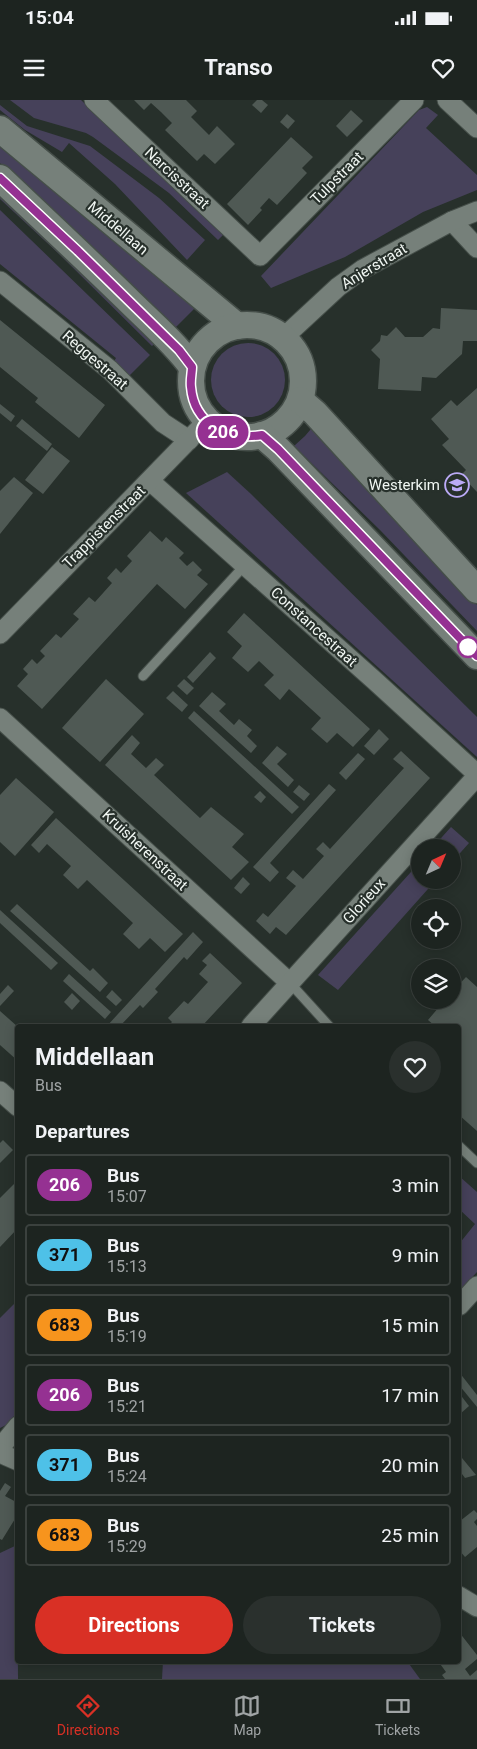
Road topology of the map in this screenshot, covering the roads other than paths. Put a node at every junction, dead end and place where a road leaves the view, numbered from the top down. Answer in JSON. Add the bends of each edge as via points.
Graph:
{"nodes":[{"id":1,"x":94,"y":100,"type":"edge"},
{"id":2,"x":414,"y":100,"type":"edge"},
{"id":3,"x":447,"y":100,"type":"edge"},
{"id":4,"x":477,"y":128,"type":"edge"},
{"id":5,"x":0,"y":129,"type":"edge"},
{"id":6,"x":0,"y":178,"type":"edge"},
{"id":7,"x":477,"y":211,"type":"edge"},
{"id":8,"x":452,"y":221,"type":"junction"},
{"id":9,"x":477,"y":248,"type":"edge"},
{"id":10,"x":260,"y":256,"type":"joint"},
{"id":11,"x":0,"y":281,"type":"edge"},
{"id":12,"x":237,"y":326,"type":"junction"},
{"id":13,"x":283,"y":338,"type":"junction"},
{"id":14,"x":192,"y":367,"type":"junction"},
{"id":15,"x":300,"y":400,"type":"junction"},
{"id":16,"x":207,"y":421,"type":"junction"},
{"id":17,"x":262,"y":435,"type":"junction"},
{"id":18,"x":189,"y":440,"type":"junction"},
{"id":19,"x":150,"y":480,"type":"junction"},
{"id":20,"x":245,"y":565,"type":"junction"},
{"id":21,"x":477,"y":590,"type":"edge"},
{"id":22,"x":0,"y":634,"type":"edge"},
{"id":23,"x":477,"y":656,"type":"edge"},
{"id":24,"x":143,"y":676,"type":"dead end"},
{"id":25,"x":0,"y":718,"type":"edge"},
{"id":26,"x":477,"y":775,"type":"edge"},
{"id":27,"x":290,"y":983,"type":"junction"},
{"id":28,"x":253,"y":1024,"type":"edge"},
{"id":29,"x":327,"y":1024,"type":"edge"},
{"id":30,"x":0,"y":1091,"type":"edge"},
{"id":31,"x":15,"y":1104,"type":"edge"},
{"id":32,"x":461,"y":1148,"type":"edge"},
{"id":33,"x":477,"y":1163,"type":"edge"},
{"id":34,"x":477,"y":1286,"type":"edge"},
{"id":35,"x":461,"y":1304,"type":"edge"},
{"id":36,"x":15,"y":1430,"type":"edge"},
{"id":37,"x":0,"y":1448,"type":"edge"},
{"id":38,"x":0,"y":1453,"type":"edge"},
{"id":39,"x":15,"y":1460,"type":"edge"},
{"id":40,"x":461,"y":1597,"type":"edge"},
{"id":41,"x":477,"y":1606,"type":"edge"}],
"edges":[{"from":1,"to":10,"type":"street","name":"Narcisstraat"},
{"from":2,"to":10,"type":"street","name":"Tulpstraat"},
{"from":3,"to":4,"type":"street"},
{"from":5,"to":12,"type":"main road","name":"Middellaan"},
{"from":6,"to":14,"type":"main road","via":[[159,330]]},
{"from":7,"to":8,"type":"street","name":"Anjerstraat"},
{"from":8,"to":9,"type":"street"},
{"from":8,"to":13,"type":"street","name":"Anjerstraat","via":[[363,269],[338,287]]},
{"from":11,"to":18,"type":"street","name":"Reggestraat","via":[[110,370],[163,423]]},
{"from":12,"to":13,"type":"main road","via":[[250,325]]},
{"from":12,"to":14,"type":"main road","via":[[208,341]]},
{"from":13,"to":15,"type":"main road","via":[[299,361],[303,383]]},
{"from":14,"to":16,"type":"main road","via":[[194,401]]},
{"from":15,"to":17,"type":"main road","via":[[284,424]]},
{"from":15,"to":21,"type":"main road"},
{"from":16,"to":17,"type":"main road","via":[[224,433],[239,437]]},
{"from":16,"to":18,"type":"street","name":"Trappistenstraat"},
{"from":17,"to":23,"type":"main road"},
{"from":18,"to":19,"type":"street","name":"Trappistenstraat"},
{"from":19,"to":20,"type":"street","name":"Constancestraat"},
{"from":19,"to":22,"type":"street","name":"Trappistenstraat"},
{"from":20,"to":24,"type":"lane"},
{"from":20,"to":26,"type":"street","name":"Constancestraat"},
{"from":25,"to":27,"type":"street","name":"Kruisherenstraat"},
{"from":26,"to":27,"type":"street","name":"Glorieux"},
{"from":27,"to":28,"type":"street","name":"Glorieux"},
{"from":27,"to":29,"type":"lane"},
{"from":30,"to":31,"type":"street"},
{"from":32,"to":33,"type":"lane"},
{"from":34,"to":35,"type":"street"},
{"from":36,"to":37,"type":"street"},
{"from":38,"to":39,"type":"street"},
{"from":40,"to":41,"type":"street"}]}
